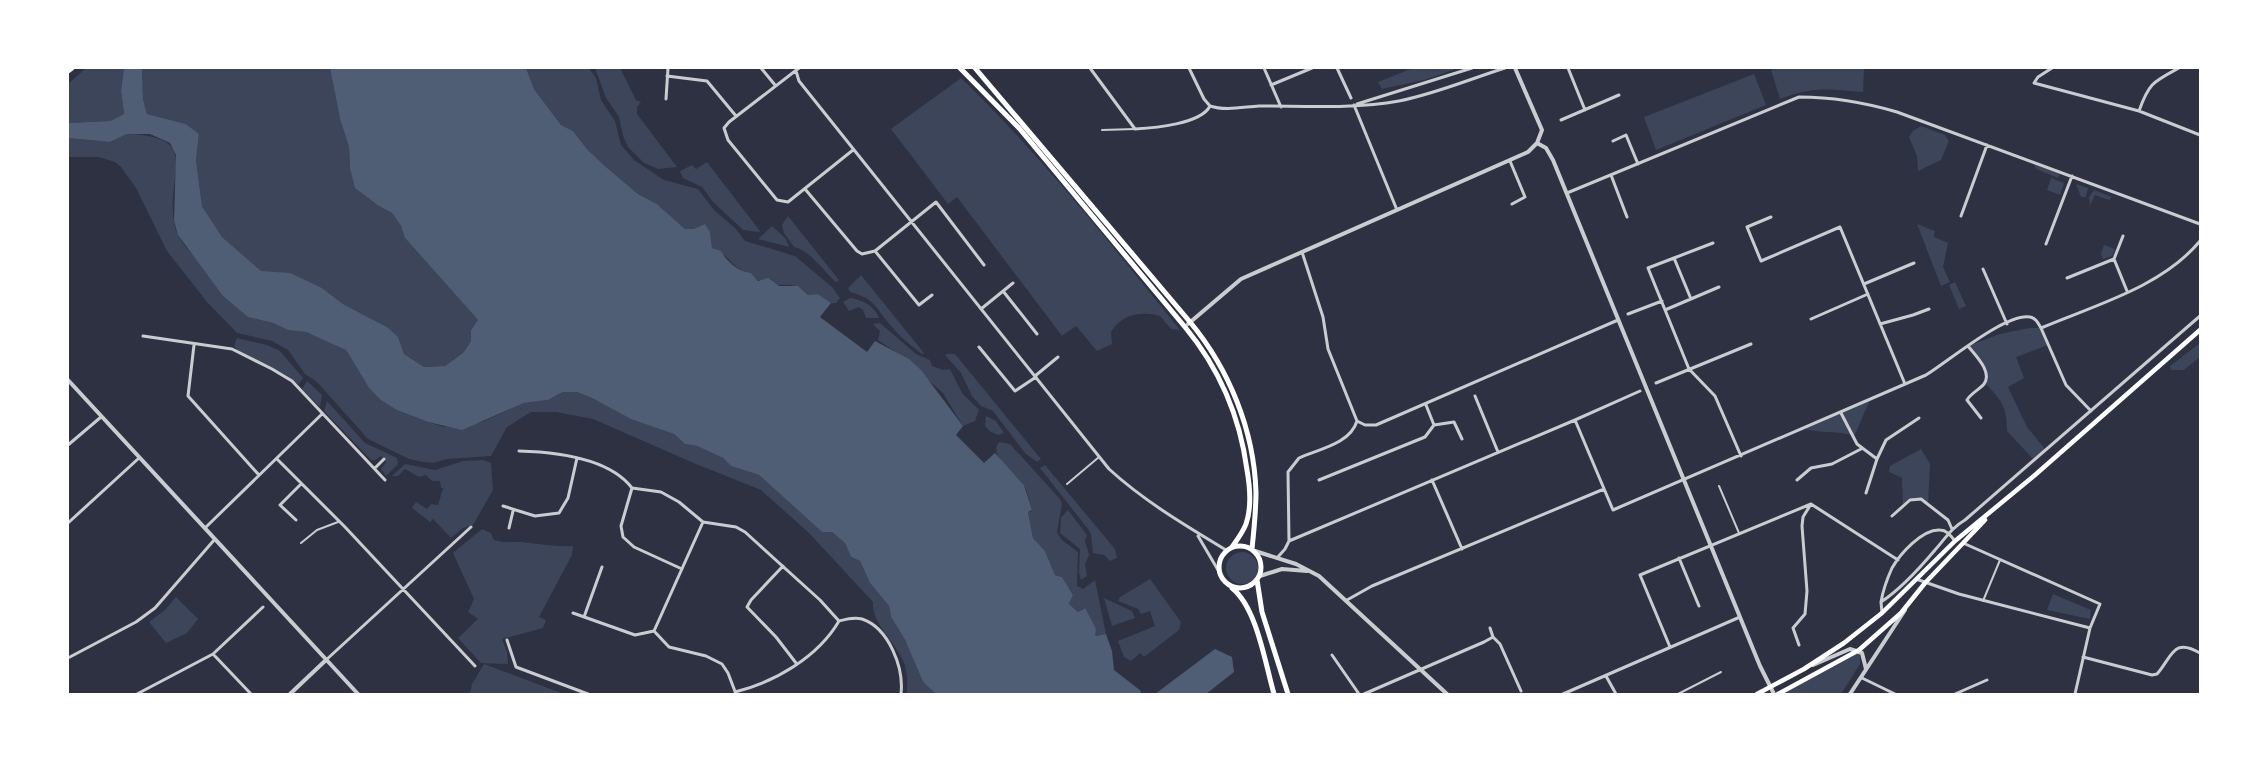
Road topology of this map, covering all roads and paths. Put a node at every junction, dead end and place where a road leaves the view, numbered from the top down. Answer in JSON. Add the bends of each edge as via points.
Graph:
{"nodes":[{"id":1,"x":72,"y":68,"type":"edge"},
{"id":2,"x":668,"y":68,"type":"edge"},
{"id":3,"x":761,"y":68,"type":"edge"},
{"id":4,"x":960,"y":68,"type":"edge"},
{"id":5,"x":975,"y":68,"type":"edge"},
{"id":6,"x":1090,"y":68,"type":"edge"},
{"id":7,"x":1189,"y":68,"type":"edge"},
{"id":8,"x":1264,"y":68,"type":"edge"},
{"id":9,"x":1312,"y":68,"type":"edge"},
{"id":10,"x":1337,"y":68,"type":"edge"},
{"id":11,"x":1472,"y":68,"type":"edge"},
{"id":12,"x":1505,"y":68,"type":"edge"},
{"id":13,"x":1515,"y":68,"type":"edge"},
{"id":14,"x":1568,"y":68,"type":"edge"},
{"id":15,"x":2052,"y":68,"type":"edge"},
{"id":16,"x":2179,"y":68,"type":"edge"},
{"id":17,"x":797,"y":69,"type":"edge"},
{"id":18,"x":68,"y":71,"type":"edge"},
{"id":19,"x":667,"y":76,"type":"junction"},
{"id":20,"x":774,"y":85,"type":"junction"},
{"id":21,"x":1271,"y":85,"type":"junction"},
{"id":22,"x":1619,"y":95,"type":"dead end"},
{"id":23,"x":1351,"y":98,"type":"dead end"},
{"id":24,"x":666,"y":99,"type":"dead end"},
{"id":25,"x":1354,"y":105,"type":"junction"},
{"id":26,"x":1210,"y":106,"type":"junction"},
{"id":27,"x":1281,"y":107,"type":"junction"},
{"id":28,"x":1585,"y":110,"type":"junction"},
{"id":29,"x":2139,"y":111,"type":"junction"},
{"id":30,"x":736,"y":116,"type":"junction"},
{"id":31,"x":1561,"y":120,"type":"dead end"},
{"id":32,"x":1135,"y":129,"type":"junction"},
{"id":33,"x":1102,"y":130,"type":"dead end"},
{"id":34,"x":2200,"y":135,"type":"edge"},
{"id":35,"x":1614,"y":141,"type":"dead end"},
{"id":36,"x":1537,"y":143,"type":"junction"},
{"id":37,"x":1987,"y":145,"type":"junction"},
{"id":38,"x":853,"y":150,"type":"junction"},
{"id":39,"x":1510,"y":161,"type":"junction"},
{"id":40,"x":1638,"y":164,"type":"junction"},
{"id":41,"x":1611,"y":176,"type":"junction"},
{"id":42,"x":2072,"y":176,"type":"junction"},
{"id":43,"x":805,"y":189,"type":"junction"},
{"id":44,"x":1567,"y":193,"type":"junction"},
{"id":45,"x":1512,"y":204,"type":"dead end"},
{"id":46,"x":1397,"y":210,"type":"junction"},
{"id":47,"x":1961,"y":216,"type":"dead end"},
{"id":48,"x":1627,"y":217,"type":"dead end"},
{"id":49,"x":1771,"y":218,"type":"dead end"},
{"id":50,"x":911,"y":223,"type":"junction"},
{"id":51,"x":2200,"y":224,"type":"edge"},
{"id":52,"x":2122,"y":236,"type":"dead end"},
{"id":53,"x":2200,"y":241,"type":"edge"},
{"id":54,"x":1713,"y":243,"type":"dead end"},
{"id":55,"x":2046,"y":244,"type":"dead end"},
{"id":56,"x":875,"y":251,"type":"junction"},
{"id":57,"x":1302,"y":252,"type":"junction"},
{"id":58,"x":1674,"y":258,"type":"junction"},
{"id":59,"x":2114,"y":259,"type":"junction"},
{"id":60,"x":1914,"y":263,"type":"dead end"},
{"id":61,"x":984,"y":266,"type":"dead end"},
{"id":62,"x":1983,"y":269,"type":"dead end"},
{"id":63,"x":2067,"y":278,"type":"dead end"},
{"id":64,"x":1013,"y":283,"type":"dead end"},
{"id":65,"x":1864,"y":284,"type":"junction"},
{"id":66,"x":1719,"y":287,"type":"dead end"},
{"id":67,"x":1003,"y":291,"type":"junction"},
{"id":68,"x":2127,"y":291,"type":"junction"},
{"id":69,"x":1868,"y":294,"type":"junction"},
{"id":70,"x":932,"y":295,"type":"dead end"},
{"id":71,"x":1691,"y":300,"type":"junction"},
{"id":72,"x":1662,"y":301,"type":"junction"},
{"id":73,"x":981,"y":308,"type":"junction"},
{"id":74,"x":1929,"y":309,"type":"dead end"},
{"id":75,"x":1666,"y":310,"type":"junction"},
{"id":76,"x":1628,"y":314,"type":"dead end"},
{"id":77,"x":2200,"y":316,"type":"edge"},
{"id":78,"x":1619,"y":319,"type":"junction"},
{"id":79,"x":1811,"y":319,"type":"dead end"},
{"id":80,"x":1190,"y":322,"type":"junction"},
{"id":81,"x":1880,"y":324,"type":"junction"},
{"id":82,"x":2006,"y":324,"type":"junction"},
{"id":83,"x":1185,"y":327,"type":"junction"},
{"id":84,"x":2041,"y":328,"type":"junction"},
{"id":85,"x":2200,"y":330,"type":"edge"},
{"id":86,"x":1037,"y":334,"type":"dead end"},
{"id":87,"x":143,"y":336,"type":"dead end"},
{"id":88,"x":194,"y":344,"type":"junction"},
{"id":89,"x":1751,"y":344,"type":"dead end"},
{"id":90,"x":1968,"y":346,"type":"junction"},
{"id":91,"x":979,"y":347,"type":"dead end"},
{"id":92,"x":1058,"y":358,"type":"dead end"},
{"id":93,"x":1688,"y":369,"type":"junction"},
{"id":94,"x":1035,"y":377,"type":"junction"},
{"id":95,"x":68,"y":380,"type":"edge"},
{"id":96,"x":1656,"y":383,"type":"dead end"},
{"id":97,"x":1905,"y":384,"type":"junction"},
{"id":98,"x":1640,"y":391,"type":"dead end"},
{"id":99,"x":1475,"y":396,"type":"dead end"},
{"id":100,"x":1426,"y":405,"type":"junction"},
{"id":101,"x":2091,"y":411,"type":"junction"},
{"id":102,"x":1841,"y":413,"type":"junction"},
{"id":103,"x":322,"y":414,"type":"junction"},
{"id":104,"x":101,"y":417,"type":"junction"},
{"id":105,"x":1920,"y":418,"type":"dead end"},
{"id":106,"x":1981,"y":418,"type":"dead end"},
{"id":107,"x":1575,"y":420,"type":"junction"},
{"id":108,"x":1357,"y":421,"type":"junction"},
{"id":109,"x":1434,"y":425,"type":"junction"},
{"id":110,"x":1462,"y":439,"type":"dead end"},
{"id":111,"x":68,"y":445,"type":"edge"},
{"id":112,"x":1861,"y":449,"type":"junction"},
{"id":113,"x":519,"y":451,"type":"dead end"},
{"id":114,"x":1498,"y":452,"type":"junction"},
{"id":115,"x":1741,"y":456,"type":"junction"},
{"id":116,"x":1099,"y":457,"type":"junction"},
{"id":117,"x":139,"y":458,"type":"junction"},
{"id":118,"x":577,"y":458,"type":"junction"},
{"id":119,"x":277,"y":459,"type":"junction"},
{"id":120,"x":384,"y":459,"type":"dead end"},
{"id":121,"x":1877,"y":459,"type":"junction"},
{"id":122,"x":375,"y":468,"type":"junction"},
{"id":123,"x":259,"y":475,"type":"junction"},
{"id":124,"x":1684,"y":477,"type":"junction"},
{"id":125,"x":385,"y":480,"type":"dead end"},
{"id":126,"x":1319,"y":480,"type":"dead end"},
{"id":127,"x":1432,"y":480,"type":"junction"},
{"id":128,"x":1797,"y":480,"type":"dead end"},
{"id":129,"x":301,"y":484,"type":"junction"},
{"id":130,"x":1067,"y":484,"type":"dead end"},
{"id":131,"x":1719,"y":486,"type":"dead end"},
{"id":132,"x":632,"y":488,"type":"junction"},
{"id":133,"x":1604,"y":488,"type":"junction"},
{"id":134,"x":1866,"y":493,"type":"dead end"},
{"id":135,"x":1811,"y":504,"type":"junction"},
{"id":136,"x":503,"y":506,"type":"dead end"},
{"id":137,"x":1998,"y":506,"type":"junction"},
{"id":138,"x":513,"y":511,"type":"junction"},
{"id":139,"x":1892,"y":516,"type":"dead end"},
{"id":140,"x":296,"y":520,"type":"dead end"},
{"id":141,"x":337,"y":521,"type":"junction"},
{"id":142,"x":68,"y":522,"type":"edge"},
{"id":143,"x":704,"y":522,"type":"junction"},
{"id":144,"x":471,"y":527,"type":"dead end"},
{"id":145,"x":205,"y":528,"type":"junction"},
{"id":146,"x":509,"y":528,"type":"dead end"},
{"id":147,"x":1952,"y":529,"type":"junction"},
{"id":148,"x":1739,"y":533,"type":"junction"},
{"id":149,"x":1948,"y":533,"type":"junction"},
{"id":150,"x":1197,"y":534,"type":"junction"},
{"id":151,"x":215,"y":539,"type":"junction"},
{"id":152,"x":1288,"y":540,"type":"junction"},
{"id":153,"x":1955,"y":541,"type":"junction"},
{"id":154,"x":301,"y":543,"type":"dead end"},
{"id":155,"x":1963,"y":543,"type":"junction"},
{"id":156,"x":1711,"y":544,"type":"junction"},
{"id":157,"x":1232,"y":547,"type":"junction"},
{"id":158,"x":1462,"y":549,"type":"junction"},
{"id":159,"x":1226,"y":550,"type":"junction"},
{"id":160,"x":1254,"y":550,"type":"junction"},
{"id":161,"x":1277,"y":558,"type":"junction"},
{"id":162,"x":1679,"y":558,"type":"junction"},
{"id":163,"x":1898,"y":560,"type":"junction"},
{"id":164,"x":2000,"y":560,"type":"junction"},
{"id":165,"x":783,"y":566,"type":"junction"},
{"id":166,"x":602,"y":567,"type":"dead end"},
{"id":167,"x":682,"y":569,"type":"junction"},
{"id":168,"x":1218,"y":570,"type":"junction"},
{"id":169,"x":1311,"y":572,"type":"junction"},
{"id":170,"x":1258,"y":578,"type":"junction"},
{"id":171,"x":1916,"y":579,"type":"junction"},
{"id":172,"x":1925,"y":583,"type":"junction"},
{"id":173,"x":1230,"y":586,"type":"junction"},
{"id":174,"x":403,"y":589,"type":"junction"},
{"id":175,"x":1347,"y":600,"type":"junction"},
{"id":176,"x":1912,"y":600,"type":"junction"},
{"id":177,"x":1983,"y":601,"type":"junction"},
{"id":178,"x":1881,"y":602,"type":"junction"},
{"id":179,"x":1699,"y":606,"type":"dead end"},
{"id":180,"x":263,"y":607,"type":"dead end"},
{"id":181,"x":573,"y":613,"type":"dead end"},
{"id":182,"x":1882,"y":613,"type":"junction"},
{"id":183,"x":584,"y":617,"type":"junction"},
{"id":184,"x":1740,"y":617,"type":"junction"},
{"id":185,"x":839,"y":621,"type":"junction"},
{"id":186,"x":1490,"y":628,"type":"dead end"},
{"id":187,"x":2090,"y":628,"type":"junction"},
{"id":188,"x":654,"y":631,"type":"junction"},
{"id":189,"x":1493,"y":636,"type":"junction"},
{"id":190,"x":507,"y":640,"type":"dead end"},
{"id":191,"x":1799,"y":645,"type":"dead end"},
{"id":192,"x":1670,"y":647,"type":"junction"},
{"id":193,"x":1859,"y":650,"type":"junction"},
{"id":194,"x":2200,"y":653,"type":"edge"},
{"id":195,"x":213,"y":654,"type":"junction"},
{"id":196,"x":1332,"y":655,"type":"dead end"},
{"id":197,"x":2083,"y":657,"type":"junction"},
{"id":198,"x":68,"y":658,"type":"edge"},
{"id":199,"x":326,"y":660,"type":"junction"},
{"id":200,"x":796,"y":664,"type":"junction"},
{"id":201,"x":474,"y":666,"type":"dead end"},
{"id":202,"x":1804,"y":669,"type":"junction"},
{"id":203,"x":1421,"y":670,"type":"junction"},
{"id":204,"x":1866,"y":670,"type":"junction"},
{"id":205,"x":1721,"y":672,"type":"dead end"},
{"id":206,"x":1606,"y":676,"type":"junction"},
{"id":207,"x":1862,"y":678,"type":"junction"},
{"id":208,"x":1986,"y":680,"type":"dead end"},
{"id":209,"x":1771,"y":687,"type":"junction"},
{"id":210,"x":1521,"y":691,"type":"dead end"},
{"id":211,"x":736,"y":693,"type":"edge"},
{"id":212,"x":136,"y":694,"type":"edge"},
{"id":213,"x":251,"y":694,"type":"edge"},
{"id":214,"x":290,"y":694,"type":"edge"},
{"id":215,"x":358,"y":694,"type":"edge"},
{"id":216,"x":588,"y":694,"type":"edge"},
{"id":217,"x":901,"y":694,"type":"edge"},
{"id":218,"x":1274,"y":694,"type":"edge"},
{"id":219,"x":1288,"y":694,"type":"edge"},
{"id":220,"x":1359,"y":694,"type":"edge"},
{"id":221,"x":1364,"y":694,"type":"edge"},
{"id":222,"x":1447,"y":694,"type":"edge"},
{"id":223,"x":1563,"y":694,"type":"edge"},
{"id":224,"x":1616,"y":694,"type":"edge"},
{"id":225,"x":1678,"y":694,"type":"edge"},
{"id":226,"x":1757,"y":694,"type":"edge"},
{"id":227,"x":1776,"y":694,"type":"edge"},
{"id":228,"x":1850,"y":694,"type":"edge"},
{"id":229,"x":1894,"y":694,"type":"edge"},
{"id":230,"x":1955,"y":694,"type":"edge"},
{"id":231,"x":2075,"y":694,"type":"edge"}],
"edges":[{"from":1,"to":18,"type":"main road"},
{"from":2,"to":19,"type":"street"},
{"from":3,"to":20,"type":"street"},
{"from":4,"to":83,"type":"main road","via":[[1019,128]]},
{"from":5,"to":80,"type":"main road"},
{"from":6,"to":32,"type":"street"},
{"from":7,"to":26,"type":"street"},
{"from":8,"to":21,"type":"street"},
{"from":9,"to":21,"type":"street"},
{"from":10,"to":23,"type":"street"},
{"from":11,"to":25,"type":"street"},
{"from":12,"to":25,"type":"street","via":[[1408,98]]},
{"from":13,"to":36,"type":"street","via":[[1542,130]]},
{"from":14,"to":28,"type":"street"},
{"from":15,"to":29,"type":"street","via":[[2034,83]]},
{"from":16,"to":29,"type":"street","via":[[2154,82],[2146,92]]},
{"from":17,"to":20,"type":"street"},
{"from":17,"to":38,"type":"street","via":[[798,81]]},
{"from":19,"to":24,"type":"street"},
{"from":19,"to":30,"type":"street","via":[[707,81]]},
{"from":20,"to":30,"type":"street"},
{"from":21,"to":27,"type":"street"},
{"from":22,"to":28,"type":"street"},
{"from":25,"to":27,"type":"street"},
{"from":25,"to":46,"type":"street"},
{"from":26,"to":27,"type":"street","via":[[1217,109]]},
{"from":26,"to":32,"type":"street","via":[[1200,117]]},
{"from":28,"to":31,"type":"street"},
{"from":29,"to":34,"type":"street"},
{"from":30,"to":43,"type":"street","via":[[724,128],[724,133],[777,200],[788,202]]},
{"from":32,"to":33,"type":"lane"},
{"from":35,"to":40,"type":"street","via":[[1626,135]]},
{"from":36,"to":39,"type":"street"},
{"from":36,"to":44,"type":"street","via":[[1550,153]]},
{"from":37,"to":40,"type":"street","via":[[1863,101],[1799,97]]},
{"from":37,"to":42,"type":"street"},
{"from":37,"to":47,"type":"street"},
{"from":38,"to":43,"type":"street"},
{"from":38,"to":50,"type":"street"},
{"from":39,"to":45,"type":"street","via":[[1525,197]]},
{"from":39,"to":46,"type":"street"},
{"from":40,"to":41,"type":"street"},
{"from":41,"to":44,"type":"street"},
{"from":41,"to":48,"type":"street"},
{"from":42,"to":51,"type":"street"},
{"from":42,"to":55,"type":"street"},
{"from":43,"to":56,"type":"street","via":[[857,251],[868,255]]},
{"from":44,"to":78,"type":"street"},
{"from":46,"to":57,"type":"street"},
{"from":49,"to":65,"type":"street","via":[[1747,227],[1761,261],[1840,227]]},
{"from":50,"to":56,"type":"street"},
{"from":50,"to":61,"type":"street","via":[[936,202]]},
{"from":50,"to":73,"type":"street"},
{"from":52,"to":59,"type":"street"},
{"from":53,"to":68,"type":"street","via":[[2171,269]]},
{"from":54,"to":58,"type":"street"},
{"from":56,"to":70,"type":"street","via":[[919,305]]},
{"from":57,"to":80,"type":"street","via":[[1241,280]]},
{"from":57,"to":108,"type":"street","via":[[1323,317],[1328,348]]},
{"from":58,"to":71,"type":"street"},
{"from":58,"to":72,"type":"street","via":[[1648,268]]},
{"from":59,"to":63,"type":"street"},
{"from":59,"to":68,"type":"street"},
{"from":60,"to":65,"type":"street"},
{"from":62,"to":82,"type":"street"},
{"from":64,"to":67,"type":"street"},
{"from":65,"to":69,"type":"street"},
{"from":66,"to":71,"type":"street"},
{"from":67,"to":73,"type":"street"},
{"from":67,"to":86,"type":"street"},
{"from":68,"to":84,"type":"street"},
{"from":69,"to":79,"type":"street"},
{"from":69,"to":81,"type":"street"},
{"from":71,"to":75,"type":"street"},
{"from":72,"to":75,"type":"street"},
{"from":72,"to":76,"type":"street"},
{"from":73,"to":94,"type":"street"},
{"from":74,"to":81,"type":"street"},
{"from":75,"to":93,"type":"street"},
{"from":77,"to":101,"type":"street"},
{"from":78,"to":100,"type":"street"},
{"from":78,"to":124,"type":"street"},
{"from":80,"to":83,"type":"street"},
{"from":80,"to":160,"type":"main road","via":[[1224,374],[1248,436],[1256,490]]},
{"from":81,"to":97,"type":"street"},
{"from":82,"to":84,"type":"street","via":[[2030,317]]},
{"from":82,"to":90,"type":"street"},
{"from":83,"to":157,"type":"main road","via":[[1216,373],[1243,443],[1250,502],[1247,524]]},
{"from":84,"to":101,"type":"street","via":[[2066,385]]},
{"from":85,"to":137,"type":"main road"},
{"from":87,"to":88,"type":"street"},
{"from":88,"to":103,"type":"street","via":[[232,350],[272,369],[292,382]]},
{"from":88,"to":123,"type":"street","via":[[188,396]]},
{"from":89,"to":93,"type":"street"},
{"from":90,"to":97,"type":"street","via":[[1948,362]]},
{"from":90,"to":106,"type":"street","via":[[1987,375],[1985,383],[1967,400]]},
{"from":91,"to":94,"type":"street","via":[[1015,391]]},
{"from":92,"to":94,"type":"street"},
{"from":93,"to":96,"type":"street"},
{"from":93,"to":115,"type":"street","via":[[1715,396]]},
{"from":94,"to":116,"type":"street"},
{"from":95,"to":104,"type":"street"},
{"from":97,"to":102,"type":"street"},
{"from":98,"to":107,"type":"street"},
{"from":99,"to":114,"type":"street"},
{"from":100,"to":108,"type":"street","via":[[1376,425]]},
{"from":100,"to":109,"type":"street"},
{"from":101,"to":147,"type":"street"},
{"from":102,"to":112,"type":"street"},
{"from":102,"to":115,"type":"street"},
{"from":103,"to":119,"type":"street"},
{"from":103,"to":122,"type":"street"},
{"from":104,"to":111,"type":"street"},
{"from":104,"to":117,"type":"street"},
{"from":105,"to":121,"type":"street","via":[[1886,440]]},
{"from":107,"to":114,"type":"street"},
{"from":107,"to":133,"type":"street"},
{"from":108,"to":152,"type":"street","via":[[1354,431],[1344,439],[1293,463],[1288,472]]},
{"from":109,"to":110,"type":"street","via":[[1454,422]]},
{"from":109,"to":126,"type":"street","via":[[1425,437]]},
{"from":112,"to":121,"type":"street"},
{"from":112,"to":128,"type":"street","via":[[1832,464],[1811,468]]},
{"from":113,"to":118,"type":"street","via":[[558,453]]},
{"from":114,"to":127,"type":"street"},
{"from":115,"to":124,"type":"street"},
{"from":116,"to":130,"type":"lane"},
{"from":116,"to":150,"type":"street","via":[[1121,480]]},
{"from":117,"to":142,"type":"street"},
{"from":117,"to":145,"type":"street"},
{"from":118,"to":132,"type":"street","via":[[625,480]]},
{"from":118,"to":138,"type":"street","via":[[568,498],[561,512],[544,516]]},
{"from":119,"to":123,"type":"street"},
{"from":119,"to":129,"type":"street"},
{"from":120,"to":122,"type":"street"},
{"from":121,"to":134,"type":"street"},
{"from":122,"to":125,"type":"street"},
{"from":123,"to":145,"type":"street"},
{"from":124,"to":133,"type":"street","via":[[1613,510]]},
{"from":124,"to":156,"type":"street"},
{"from":127,"to":152,"type":"street"},
{"from":127,"to":158,"type":"street"},
{"from":129,"to":140,"type":"street","via":[[280,505]]},
{"from":129,"to":141,"type":"street"},
{"from":131,"to":148,"type":"lane"},
{"from":132,"to":143,"type":"street","via":[[668,495]]},
{"from":132,"to":167,"type":"street","via":[[621,526],[623,537],[634,547]]},
{"from":133,"to":158,"type":"street"},
{"from":135,"to":148,"type":"street"},
{"from":135,"to":163,"type":"street"},
{"from":135,"to":191,"type":"street","via":[[1802,526],[1806,614],[1793,628]]},
{"from":136,"to":138,"type":"street"},
{"from":137,"to":153,"type":"main road"},
{"from":137,"to":155,"type":"main road"},
{"from":138,"to":146,"type":"street"},
{"from":139,"to":147,"type":"street","via":[[1910,500],[1921,499],[1948,520]]},
{"from":141,"to":154,"type":"lane","via":[[317,530]]},
{"from":141,"to":174,"type":"street"},
{"from":143,"to":165,"type":"street","via":[[739,528]]},
{"from":143,"to":167,"type":"street"},
{"from":144,"to":174,"type":"street"},
{"from":145,"to":151,"type":"street"},
{"from":147,"to":149,"type":"street"},
{"from":148,"to":156,"type":"street"},
{"from":149,"to":153,"type":"street"},
{"from":149,"to":163,"type":"street","via":[[1941,530],[1926,533]]},
{"from":149,"to":178,"type":"street","via":[[1922,565]]},
{"from":150,"to":159,"type":"street"},
{"from":150,"to":168,"type":"street"},
{"from":151,"to":198,"type":"street","via":[[155,608],[136,622]]},
{"from":151,"to":199,"type":"street"},
{"from":152,"to":161,"type":"street"},
{"from":153,"to":171,"type":"main road"},
{"from":155,"to":164,"type":"street"},
{"from":155,"to":172,"type":"main road"},
{"from":156,"to":162,"type":"street"},
{"from":156,"to":184,"type":"street"},
{"from":157,"to":159,"type":"main road"},
{"from":157,"to":160,"type":"main road"},
{"from":158,"to":175,"type":"street","via":[[1372,586]]},
{"from":159,"to":168,"type":"main road"},
{"from":160,"to":161,"type":"street"},
{"from":160,"to":170,"type":"main road","via":[[1261,563]]},
{"from":161,"to":169,"type":"street"},
{"from":162,"to":179,"type":"street"},
{"from":162,"to":192,"type":"street","via":[[1640,575]]},
{"from":163,"to":178,"type":"street"},
{"from":164,"to":177,"type":"lane"},
{"from":164,"to":187,"type":"street","via":[[2100,604]]},
{"from":165,"to":185,"type":"street"},
{"from":165,"to":200,"type":"street","via":[[747,607]]},
{"from":166,"to":183,"type":"street"},
{"from":167,"to":188,"type":"street"},
{"from":168,"to":173,"type":"main road"},
{"from":169,"to":170,"type":"street","via":[[1282,569]]},
{"from":169,"to":175,"type":"street"},
{"from":170,"to":173,"type":"main road","via":[[1248,587]]},
{"from":170,"to":219,"type":"main road","via":[[1262,612]]},
{"from":171,"to":172,"type":"street"},
{"from":171,"to":182,"type":"main road"},
{"from":172,"to":176,"type":"main road"},
{"from":172,"to":177,"type":"street"},
{"from":173,"to":218,"type":"main road","via":[[1242,596],[1250,610]]},
{"from":174,"to":199,"type":"street"},
{"from":174,"to":201,"type":"street"},
{"from":175,"to":203,"type":"street"},
{"from":176,"to":193,"type":"main road","via":[[1893,622]]},
{"from":176,"to":204,"type":"street"},
{"from":177,"to":187,"type":"street"},
{"from":178,"to":182,"type":"street"},
{"from":180,"to":195,"type":"street"},
{"from":181,"to":183,"type":"street"},
{"from":182,"to":202,"type":"main road"},
{"from":183,"to":188,"type":"street","via":[[635,635]]},
{"from":184,"to":192,"type":"street"},
{"from":184,"to":209,"type":"street"},
{"from":185,"to":200,"type":"street","via":[[826,641]]},
{"from":185,"to":217,"type":"street","via":[[863,619],[880,632],[898,662]]},
{"from":186,"to":189,"type":"street"},
{"from":187,"to":197,"type":"street"},
{"from":188,"to":211,"type":"street","via":[[669,647],[706,656],[722,664]]},
{"from":189,"to":203,"type":"street"},
{"from":189,"to":210,"type":"street","via":[[1500,644]]},
{"from":190,"to":216,"type":"street","via":[[516,667]]},
{"from":192,"to":206,"type":"street"},
{"from":193,"to":202,"type":"street","via":[[1850,648]]},
{"from":193,"to":204,"type":"street"},
{"from":193,"to":227,"type":"main road"},
{"from":194,"to":197,"type":"street","via":[[2191,647],[2181,646],[2169,656],[2157,674],[2152,675]]},
{"from":195,"to":212,"type":"street"},
{"from":195,"to":213,"type":"street"},
{"from":196,"to":220,"type":"street"},
{"from":197,"to":231,"type":"street"},
{"from":199,"to":214,"type":"street"},
{"from":199,"to":215,"type":"street"},
{"from":200,"to":211,"type":"street","via":[[764,684]]},
{"from":202,"to":209,"type":"main road"},
{"from":203,"to":221,"type":"street"},
{"from":203,"to":222,"type":"street"},
{"from":204,"to":207,"type":"street"},
{"from":205,"to":225,"type":"lane"},
{"from":206,"to":223,"type":"street"},
{"from":206,"to":224,"type":"street"},
{"from":207,"to":228,"type":"street"},
{"from":207,"to":229,"type":"street"},
{"from":208,"to":230,"type":"street"},
{"from":209,"to":226,"type":"main road"},
{"from":209,"to":227,"type":"street"}]}
